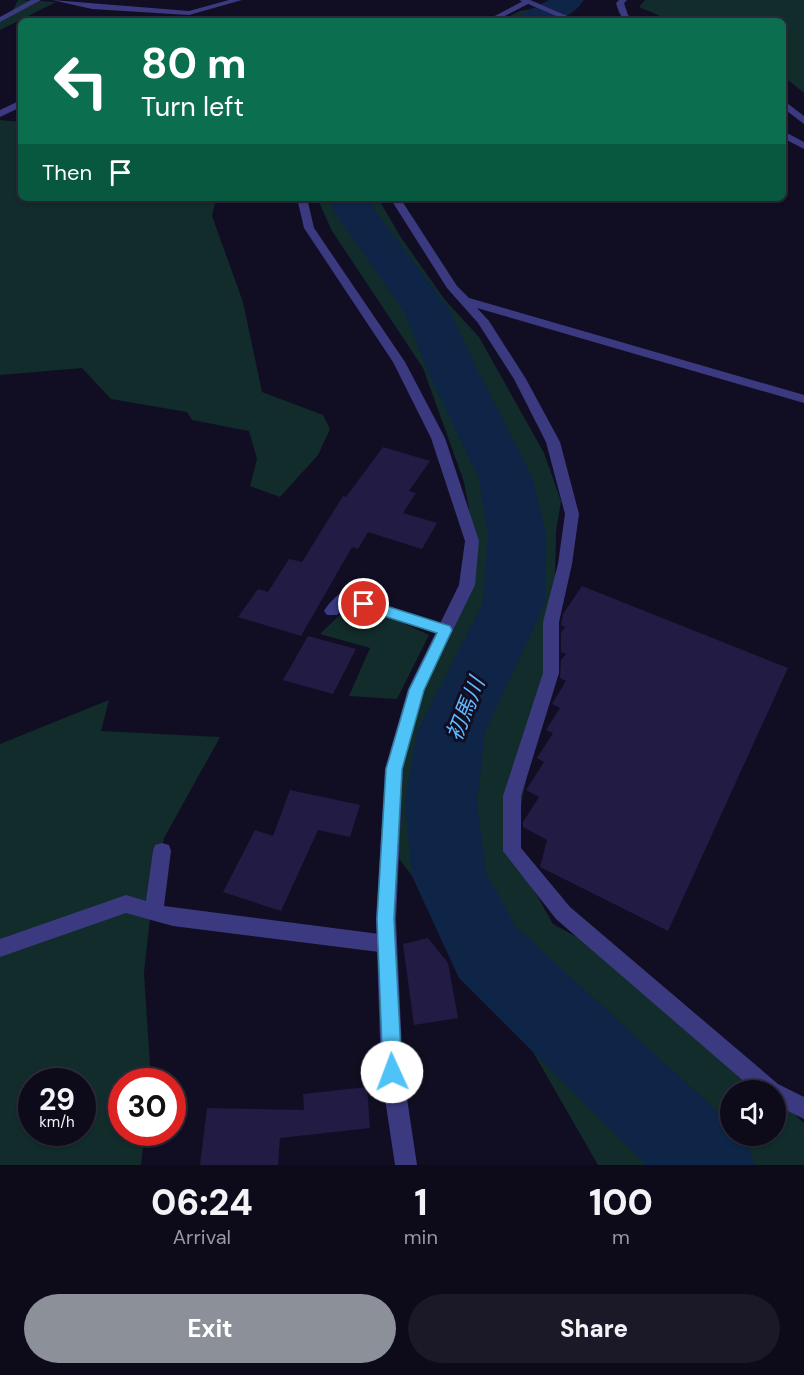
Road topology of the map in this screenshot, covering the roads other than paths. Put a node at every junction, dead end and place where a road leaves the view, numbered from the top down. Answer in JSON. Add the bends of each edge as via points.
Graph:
{"nodes":[{"id":1,"x":37,"y":0,"type":"edge"},
{"id":2,"x":56,"y":0,"type":"edge"},
{"id":3,"x":238,"y":0,"type":"edge"},
{"id":4,"x":623,"y":0,"type":"edge"},
{"id":5,"x":525,"y":1,"type":"edge"},
{"id":6,"x":189,"y":13,"type":"junction"},
{"id":7,"x":180,"y":18,"type":"edge"},
{"id":8,"x":188,"y":18,"type":"edge"},
{"id":9,"x":494,"y":18,"type":"edge"},
{"id":10,"x":569,"y":18,"type":"edge"},
{"id":11,"x":627,"y":18,"type":"edge"},
{"id":12,"x":0,"y":20,"type":"edge"},
{"id":13,"x":18,"y":105,"type":"edge"},
{"id":14,"x":786,"y":106,"type":"edge"},
{"id":15,"x":0,"y":114,"type":"edge"},
{"id":16,"x":804,"y":121,"type":"edge"},
{"id":17,"x":786,"y":136,"type":"edge"},
{"id":18,"x":804,"y":146,"type":"edge"},
{"id":19,"x":303,"y":201,"type":"edge"},
{"id":20,"x":396,"y":201,"type":"edge"},
{"id":21,"x":466,"y":301,"type":"junction"},
{"id":22,"x":804,"y":399,"type":"edge"},
{"id":23,"x":332,"y":611,"type":"dead end"},
{"id":24,"x":445,"y":630,"type":"junction"},
{"id":25,"x":162,"y":851,"type":"dead end"},
{"id":26,"x":154,"y":912,"type":"junction"},
{"id":27,"x":387,"y":944,"type":"junction"},
{"id":28,"x":0,"y":948,"type":"edge"},
{"id":29,"x":758,"y":1080,"type":"edge"},
{"id":30,"x":786,"y":1099,"type":"edge"},
{"id":31,"x":804,"y":1108,"type":"edge"},
{"id":32,"x":406,"y":1165,"type":"edge"}],
"edges":[{"from":1,"to":12,"type":"street"},
{"from":2,"to":6,"type":"street","via":[[92,7]]},
{"from":3,"to":6,"type":"street"},
{"from":4,"to":11,"type":"street","via":[[620,3]]},
{"from":5,"to":9,"type":"street"},
{"from":5,"to":10,"type":"street"},
{"from":6,"to":7,"type":"street"},
{"from":6,"to":8,"type":"street"},
{"from":13,"to":15,"type":"street"},
{"from":14,"to":16,"type":"street"},
{"from":17,"to":18,"type":"street"},
{"from":19,"to":24,"type":"street","via":[[309,228],[399,362],[438,438],[472,541],[467,585]]},
{"from":20,"to":21,"type":"street","via":[[453,288]]},
{"from":21,"to":22,"type":"street"},
{"from":21,"to":29,"type":"street","via":[[520,379],[553,442],[572,514],[551,622],[550,673],[512,796],[512,851],[564,913]]},
{"from":23,"to":24,"type":"street","via":[[344,598]]},
{"from":24,"to":27,"type":"street","via":[[416,690],[394,769]]},
{"from":25,"to":26,"type":"street"},
{"from":26,"to":27,"type":"street"},
{"from":26,"to":28,"type":"street","via":[[126,904]]},
{"from":27,"to":32,"type":"street","via":[[392,1072]]},
{"from":30,"to":31,"type":"street"}]}
